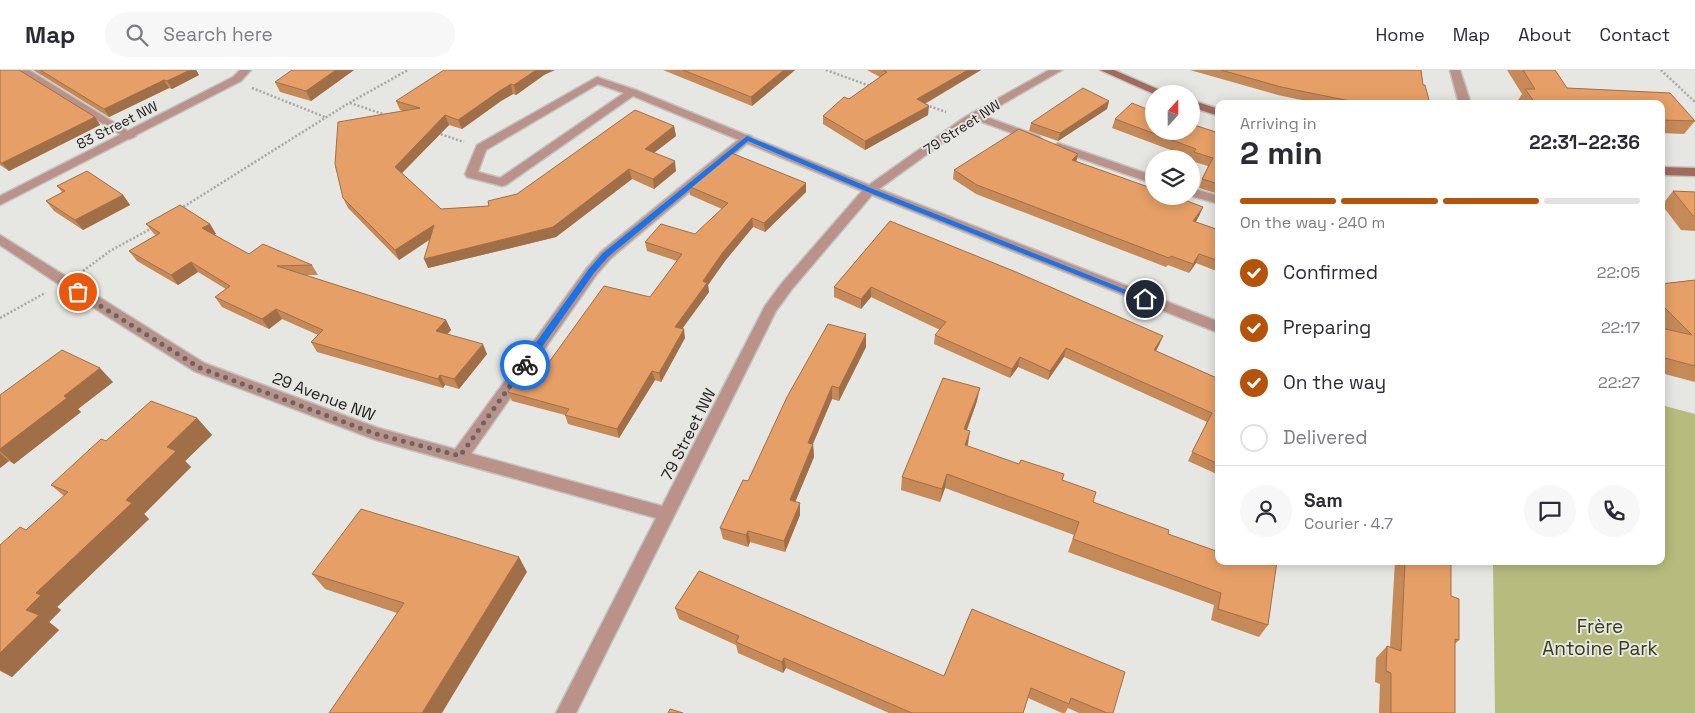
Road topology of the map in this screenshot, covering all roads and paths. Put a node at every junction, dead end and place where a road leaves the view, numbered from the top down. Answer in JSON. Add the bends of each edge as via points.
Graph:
{"nodes":[{"id":1,"x":21,"y":70,"type":"edge"},
{"id":2,"x":408,"y":70,"type":"edge"},
{"id":3,"x":826,"y":70,"type":"edge"},
{"id":4,"x":1056,"y":70,"type":"edge"},
{"id":5,"x":1105,"y":70,"type":"edge"},
{"id":6,"x":1455,"y":70,"type":"edge"},
{"id":7,"x":1661,"y":70,"type":"edge"},
{"id":8,"x":245,"y":71,"type":"edge"},
{"id":9,"x":245,"y":85,"type":"dead end"},
{"id":10,"x":1145,"y":86,"type":"edge"},
{"id":11,"x":873,"y":87,"type":"edge"},
{"id":12,"x":632,"y":92,"type":"junction"},
{"id":13,"x":1464,"y":100,"type":"edge"},
{"id":14,"x":349,"y":102,"type":"junction"},
{"id":15,"x":1695,"y":102,"type":"edge"},
{"id":16,"x":920,"y":103,"type":"edge"},
{"id":17,"x":1200,"y":106,"type":"edge"},
{"id":18,"x":1215,"y":111,"type":"edge"},
{"id":19,"x":948,"y":113,"type":"dead end"},
{"id":20,"x":975,"y":116,"type":"junction"},
{"id":21,"x":326,"y":117,"type":"junction"},
{"id":22,"x":393,"y":118,"type":"edge"},
{"id":23,"x":428,"y":130,"type":"edge"},
{"id":24,"x":130,"y":136,"type":"junction"},
{"id":25,"x":747,"y":138,"type":"junction"},
{"id":26,"x":473,"y":145,"type":"dead end"},
{"id":27,"x":1665,"y":171,"type":"edge"},
{"id":28,"x":1695,"y":172,"type":"edge"},
{"id":29,"x":1145,"y":177,"type":"edge"},
{"id":30,"x":870,"y":190,"type":"junction"},
{"id":31,"x":1200,"y":195,"type":"edge"},
{"id":32,"x":1215,"y":199,"type":"edge"},
{"id":33,"x":0,"y":202,"type":"edge"},
{"id":34,"x":179,"y":210,"type":"edge"},
{"id":35,"x":155,"y":226,"type":"edge"},
{"id":36,"x":0,"y":239,"type":"edge"},
{"id":37,"x":92,"y":266,"type":"dead end"},
{"id":38,"x":47,"y":292,"type":"dead end"},
{"id":39,"x":0,"y":318,"type":"edge"},
{"id":40,"x":1215,"y":326,"type":"edge"},
{"id":41,"x":460,"y":456,"type":"junction"},
{"id":42,"x":667,"y":514,"type":"junction"},
{"id":43,"x":566,"y":713,"type":"edge"}],
"edges":[{"from":1,"to":24,"type":"street"},
{"from":2,"to":14,"type":"path"},
{"from":3,"to":11,"type":"path"},
{"from":4,"to":20,"type":"street","name":"79 Street NW"},
{"from":5,"to":10,"type":"street"},
{"from":6,"to":13,"type":"street"},
{"from":7,"to":15,"type":"path"},
{"from":8,"to":24,"type":"street","name":"83 Street NW","via":[[237,79]]},
{"from":9,"to":21,"type":"path"},
{"from":12,"to":12,"type":"street","via":[[597,80],[481,148],[471,174],[502,182]]},
{"from":12,"to":25,"type":"street"},
{"from":14,"to":21,"type":"path"},
{"from":14,"to":22,"type":"path"},
{"from":16,"to":19,"type":"path"},
{"from":17,"to":18,"type":"street"},
{"from":20,"to":29,"type":"street"},
{"from":20,"to":30,"type":"street","name":"79 Street NW"},
{"from":21,"to":34,"type":"path"},
{"from":23,"to":26,"type":"path"},
{"from":24,"to":33,"type":"street","name":"83 Street NW"},
{"from":25,"to":30,"type":"street"},
{"from":25,"to":41,"type":"street","via":[[596,266]]},
{"from":27,"to":28,"type":"street"},
{"from":30,"to":40,"type":"street"},
{"from":30,"to":42,"type":"street","name":"79 Street NW","via":[[770,309]]},
{"from":31,"to":32,"type":"street"},
{"from":35,"to":37,"type":"path","via":[[110,251]]},
{"from":36,"to":41,"type":"street","name":"29 Avenue NW","via":[[200,368],[376,434]]},
{"from":38,"to":39,"type":"path"},
{"from":41,"to":42,"type":"street","name":"29 Avenue NW"},
{"from":42,"to":43,"type":"street","name":"79 Street NW"}]}
